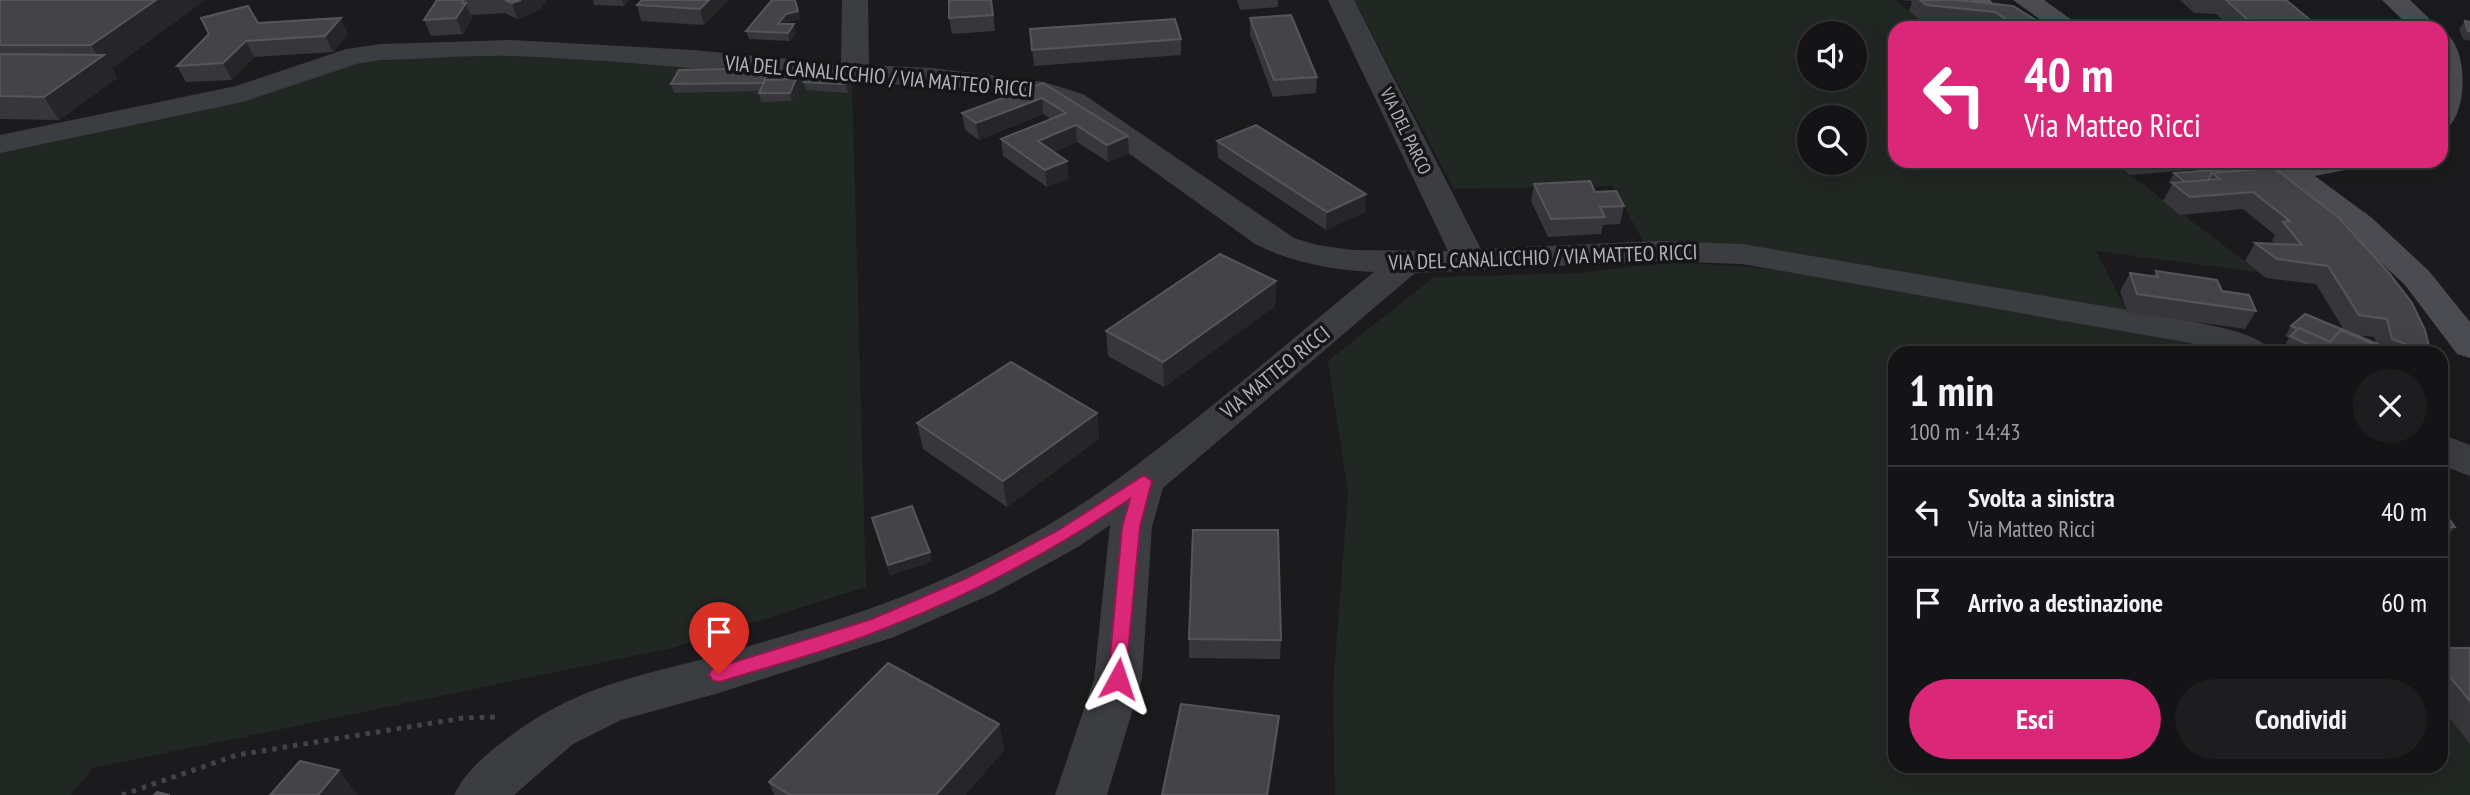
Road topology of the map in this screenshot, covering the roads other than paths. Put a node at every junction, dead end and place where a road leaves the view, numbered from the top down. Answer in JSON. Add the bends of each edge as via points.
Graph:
{"nodes":[{"id":1,"x":855,"y":0,"type":"edge"},
{"id":2,"x":1341,"y":0,"type":"edge"},
{"id":3,"x":2026,"y":0,"type":"edge"},
{"id":4,"x":2395,"y":0,"type":"edge"},
{"id":5,"x":2059,"y":21,"type":"edge"},
{"id":6,"x":2418,"y":21,"type":"edge"},
{"id":7,"x":2448,"y":48,"type":"edge"},
{"id":8,"x":855,"y":74,"type":"junction"},
{"id":9,"x":2448,"y":119,"type":"edge"},
{"id":10,"x":0,"y":144,"type":"edge"},
{"id":11,"x":2287,"y":168,"type":"edge"},
{"id":12,"x":1470,"y":261,"type":"junction"},
{"id":13,"x":1406,"y":263,"type":"junction"},
{"id":14,"x":2237,"y":346,"type":"edge"},
{"id":15,"x":2470,"y":346,"type":"edge"},
{"id":16,"x":2448,"y":451,"type":"edge"},
{"id":17,"x":2470,"y":462,"type":"edge"},
{"id":18,"x":1144,"y":481,"type":"junction"},
{"id":19,"x":480,"y":795,"type":"edge"},
{"id":20,"x":1081,"y":795,"type":"edge"}],
"edges":[{"from":1,"to":8,"type":"street"},
{"from":2,"to":12,"type":"street","name":"VIA DEL PARCO"},
{"from":3,"to":5,"type":"street"},
{"from":4,"to":6,"type":"street"},
{"from":7,"to":9,"type":"street","via":[[2462,66],[2461,98]]},
{"from":8,"to":10,"type":"street","name":"VIA DEL CANALICCHIO / VIA MATTEO RICCI","via":[[693,58],[511,48],[356,55],[243,93]]},
{"from":8,"to":13,"type":"street","name":"VIA DEL CANALICCHIO / VIA MATTEO RICCI","via":[[958,79],[1044,91],[1073,100],[1284,247]]},
{"from":11,"to":15,"type":"street","via":[[2360,225],[2417,278]]},
{"from":12,"to":13,"type":"street","name":"VIA DEL CANALICCHIO / VIA MATTEO RICCI"},
{"from":12,"to":14,"type":"street","name":"VIA DEL CANALICCHIO / VIA MATTEO RICCI","via":[[1658,251],[1742,254],[2191,332]]},
{"from":13,"to":18,"type":"street","name":"VIA MATTEO RICCI"},
{"from":16,"to":17,"type":"street"},
{"from":18,"to":19,"type":"street","name":"VIA MATTEO RICCI","via":[[1063,536],[976,582],[878,624],[600,708],[556,729],[510,764]]},
{"from":18,"to":20,"type":"street","via":[[1131,527],[1118,679]]}]}
